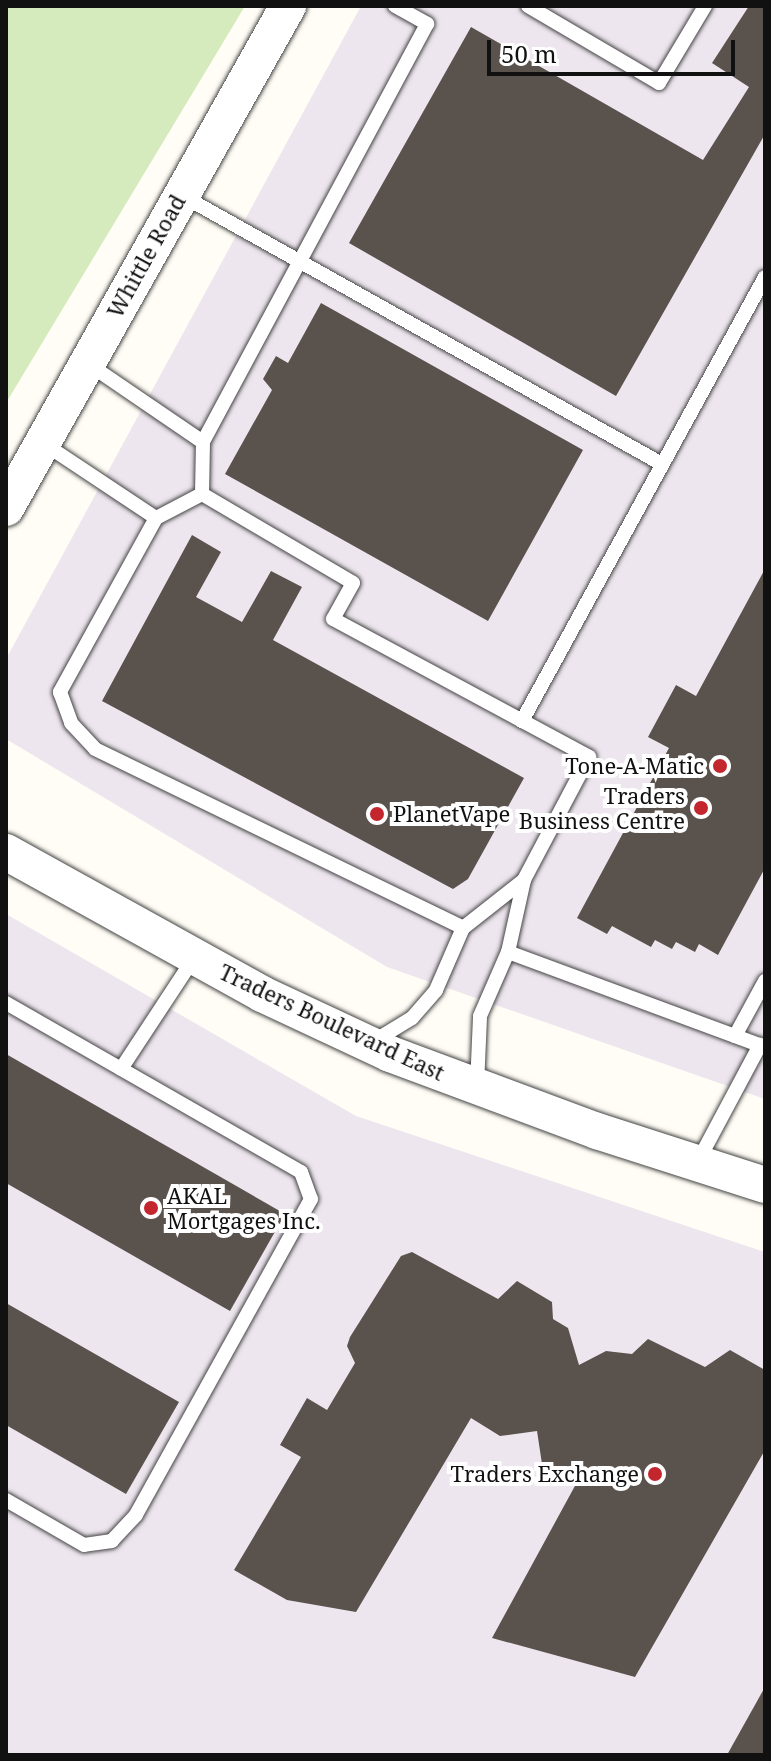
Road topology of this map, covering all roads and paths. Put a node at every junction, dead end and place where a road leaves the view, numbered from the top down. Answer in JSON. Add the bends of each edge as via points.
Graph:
{"nodes":[{"id":1,"x":288,"y":6,"type":"edge"},
{"id":2,"x":395,"y":6,"type":"edge"},
{"id":3,"x":528,"y":6,"type":"edge"},
{"id":4,"x":705,"y":6,"type":"edge"},
{"id":5,"x":181,"y":195,"type":"junction"},
{"id":6,"x":300,"y":262,"type":"junction"},
{"id":7,"x":765,"y":277,"type":"edge"},
{"id":8,"x":86,"y":363,"type":"junction"},
{"id":9,"x":42,"y":442,"type":"junction"},
{"id":10,"x":203,"y":442,"type":"junction"},
{"id":11,"x":662,"y":464,"type":"junction"},
{"id":12,"x":202,"y":494,"type":"junction"},
{"id":13,"x":6,"y":508,"type":"edge"},
{"id":14,"x":156,"y":518,"type":"junction"},
{"id":15,"x":522,"y":721,"type":"junction"},
{"id":16,"x":6,"y":852,"type":"edge"},
{"id":17,"x":524,"y":880,"type":"junction"},
{"id":18,"x":463,"y":928,"type":"junction"},
{"id":19,"x":508,"y":952,"type":"junction"},
{"id":20,"x":195,"y":958,"type":"junction"},
{"id":21,"x":765,"y":981,"type":"edge"},
{"id":22,"x":6,"y":1003,"type":"edge"},
{"id":23,"x":735,"y":1036,"type":"junction"},
{"id":24,"x":369,"y":1044,"type":"junction"},
{"id":25,"x":762,"y":1046,"type":"edge"},
{"id":26,"x":121,"y":1069,"type":"junction"},
{"id":27,"x":477,"y":1086,"type":"junction"},
{"id":28,"x":697,"y":1163,"type":"junction"},
{"id":29,"x":765,"y":1185,"type":"edge"},
{"id":30,"x":6,"y":1500,"type":"edge"}],
"edges":[{"from":1,"to":5,"type":"street","name":"Whittle Road"},
{"from":2,"to":6,"type":"lane","via":[[427,24]]},
{"from":3,"to":4,"type":"lane","via":[[659,83]]},
{"from":5,"to":6,"type":"lane"},
{"from":5,"to":8,"type":"street","name":"Whittle Road"},
{"from":6,"to":10,"type":"lane"},
{"from":6,"to":11,"type":"lane"},
{"from":7,"to":11,"type":"lane"},
{"from":8,"to":9,"type":"street","name":"Whittle Road"},
{"from":8,"to":10,"type":"lane"},
{"from":9,"to":13,"type":"street","name":"Whittle Road"},
{"from":9,"to":14,"type":"lane"},
{"from":10,"to":12,"type":"lane"},
{"from":11,"to":15,"type":"lane"},
{"from":12,"to":14,"type":"lane"},
{"from":12,"to":15,"type":"lane","via":[[353,583],[333,619]]},
{"from":14,"to":18,"type":"lane","via":[[60,692],[71,723],[95,749]]},
{"from":15,"to":17,"type":"lane","via":[[589,757]]},
{"from":16,"to":20,"type":"street","name":"Traders Boulevard East"},
{"from":17,"to":18,"type":"lane"},
{"from":17,"to":19,"type":"lane"},
{"from":18,"to":24,"type":"lane","via":[[436,990],[412,1018]]},
{"from":19,"to":23,"type":"lane"},
{"from":19,"to":27,"type":"lane","via":[[480,1016]]},
{"from":20,"to":24,"type":"street","name":"Traders Boulevard East"},
{"from":20,"to":26,"type":"lane"},
{"from":21,"to":23,"type":"lane"},
{"from":22,"to":26,"type":"lane"},
{"from":23,"to":25,"type":"lane"},
{"from":24,"to":27,"type":"street","name":"Traders Boulevard East"},
{"from":25,"to":28,"type":"lane"},
{"from":26,"to":30,"type":"lane","via":[[301,1172],[311,1199],[136,1515],[112,1541],[84,1545]]},
{"from":27,"to":28,"type":"street","name":"Traders Boulevard East"},
{"from":28,"to":29,"type":"street","name":"Traders Boulevard East"}]}
